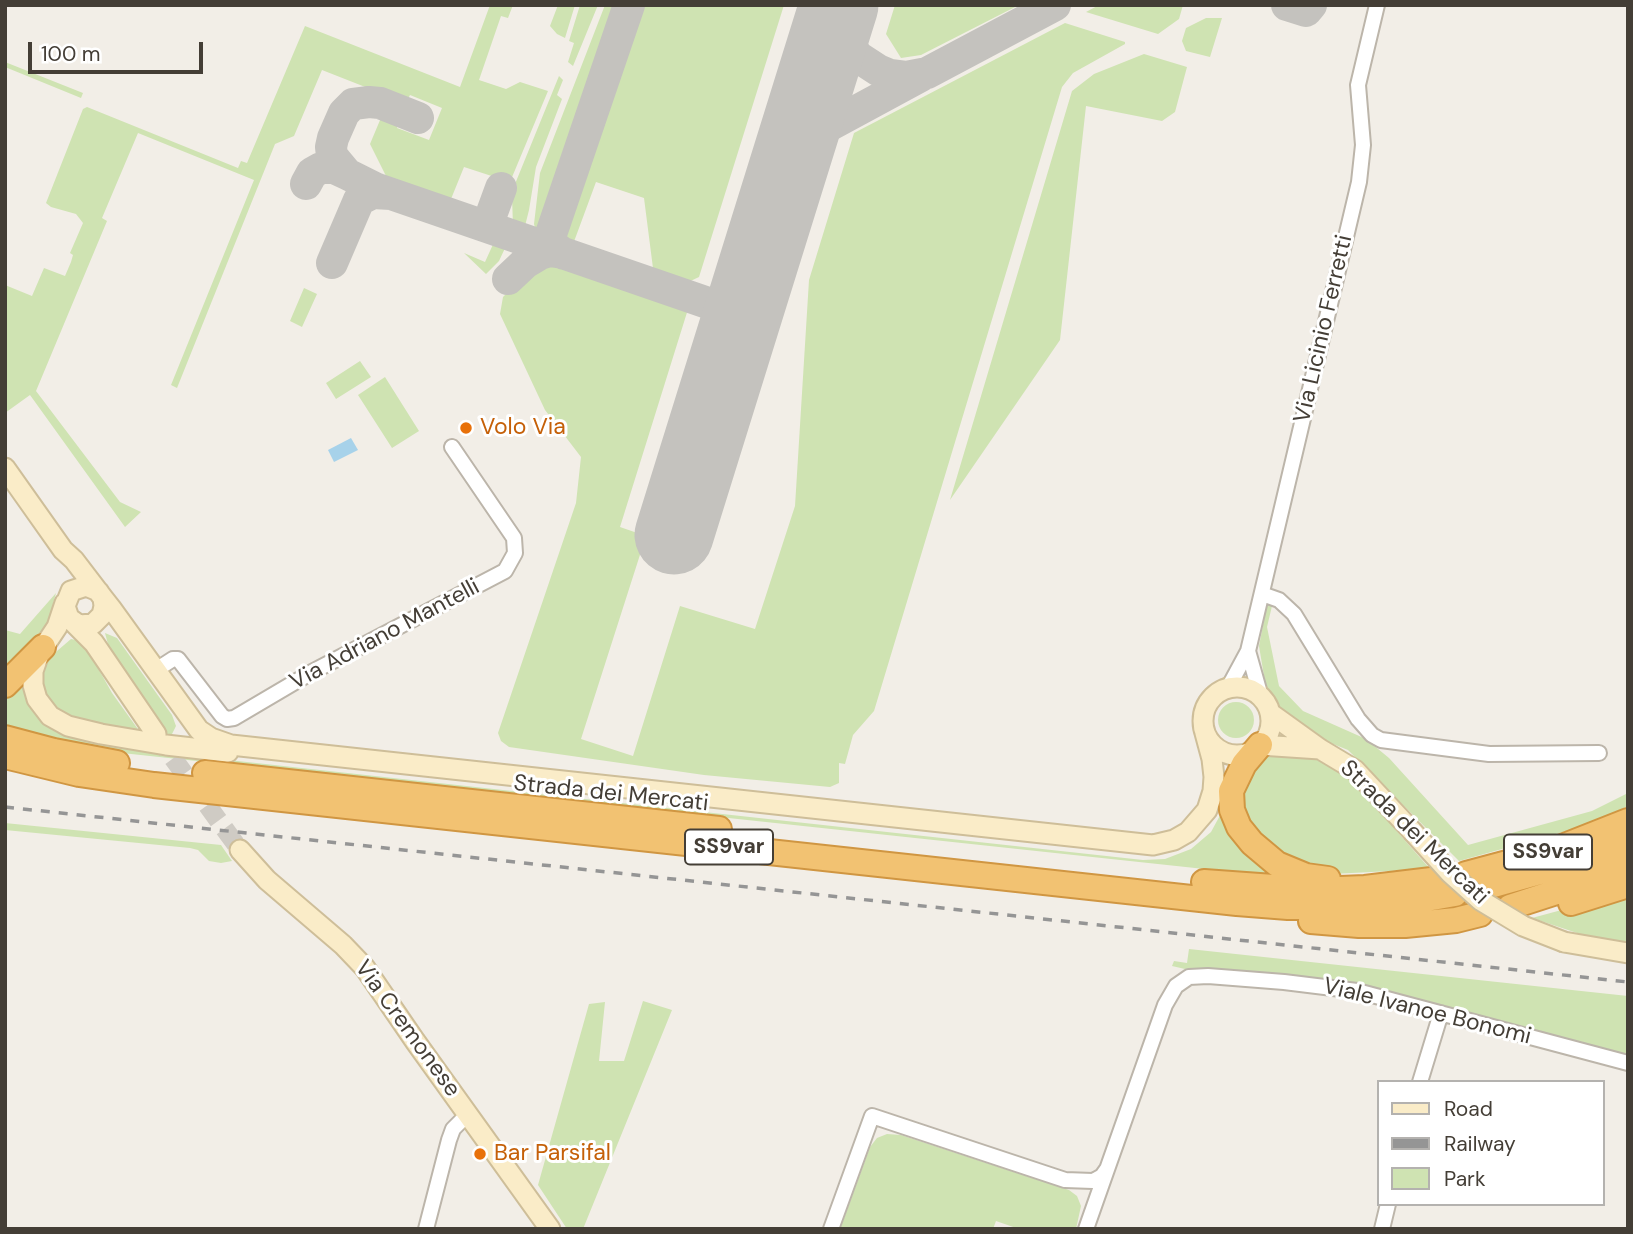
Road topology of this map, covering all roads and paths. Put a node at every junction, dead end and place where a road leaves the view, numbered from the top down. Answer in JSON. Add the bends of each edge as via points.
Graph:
{"nodes":[{"id":1,"x":1377,"y":5,"type":"edge"},
{"id":2,"x":452,"y":447,"type":"dead end"},
{"id":3,"x":5,"y":468,"type":"edge"},
{"id":4,"x":63,"y":550,"type":"junction"},
{"id":5,"x":100,"y":594,"type":"junction"},
{"id":6,"x":1262,"y":594,"type":"junction"},
{"id":7,"x":66,"y":600,"type":"junction"},
{"id":8,"x":102,"y":615,"type":"junction"},
{"id":9,"x":72,"y":621,"type":"junction"},
{"id":10,"x":43,"y":647,"type":"junction"},
{"id":11,"x":142,"y":650,"type":"junction"},
{"id":12,"x":1248,"y":651,"type":"junction"},
{"id":13,"x":109,"y":664,"type":"junction"},
{"id":14,"x":156,"y":670,"type":"junction"},
{"id":15,"x":5,"y":685,"type":"edge"},
{"id":16,"x":1228,"y":688,"type":"junction"},
{"id":17,"x":1265,"y":705,"type":"junction"},
{"id":18,"x":1205,"y":733,"type":"junction"},
{"id":19,"x":5,"y":738,"type":"edge"},
{"id":20,"x":161,"y":739,"type":"junction"},
{"id":21,"x":1255,"y":748,"type":"junction"},
{"id":22,"x":1320,"y":748,"type":"junction"},
{"id":23,"x":1599,"y":753,"type":"dead end"},
{"id":24,"x":5,"y":756,"type":"edge"},
{"id":25,"x":1628,"y":821,"type":"edge"},
{"id":26,"x":1628,"y":839,"type":"edge"},
{"id":27,"x":240,"y":850,"type":"tunnel mouth"},
{"id":28,"x":1628,"y":864,"type":"edge"},
{"id":29,"x":1461,"y":884,"type":"junction"},
{"id":30,"x":1628,"y":885,"type":"edge"},
{"id":31,"x":1141,"y":892,"type":"junction"},
{"id":32,"x":1500,"y":913,"type":"junction"},
{"id":33,"x":1628,"y":953,"type":"edge"},
{"id":34,"x":1441,"y":1013,"type":"junction"},
{"id":35,"x":1628,"y":1063,"type":"edge"},
{"id":36,"x":1421,"y":1080,"type":"edge"},
{"id":37,"x":468,"y":1114,"type":"junction"},
{"id":38,"x":1107,"y":1168,"type":"junction"},
{"id":39,"x":1062,"y":1179,"type":"junction"},
{"id":40,"x":1388,"y":1206,"type":"edge"},
{"id":41,"x":1087,"y":1224,"type":"edge"},
{"id":42,"x":426,"y":1229,"type":"edge"},
{"id":43,"x":551,"y":1229,"type":"edge"},
{"id":44,"x":831,"y":1229,"type":"edge"},
{"id":45,"x":1382,"y":1229,"type":"edge"}],
"edges":[{"from":1,"to":6,"type":"street","name":"Via Licinio Ferretti","via":[[1358,88],[1363,145],[1360,178]]},
{"from":2,"to":14,"type":"street","name":"Via Adriano Mantelli","via":[[514,538],[515,553],[505,571],[234,718],[222,716],[178,659]]},
{"from":3,"to":4,"type":"street"},
{"from":4,"to":5,"type":"street"},
{"from":4,"to":7,"type":"street","via":[[71,578]]},
{"from":5,"to":7,"type":"street","via":[[82,586]]},
{"from":5,"to":8,"type":"street"},
{"from":5,"to":11,"type":"street","name":"Strada dei Mercati"},
{"from":6,"to":12,"type":"street","name":"Via Licinio Ferretti"},
{"from":6,"to":23,"type":"street","via":[[1279,600],[1294,614],[1358,719],[1381,740],[1489,754]]},
{"from":7,"to":9,"type":"street","via":[[65,610]]},
{"from":7,"to":10,"type":"street","name":"Strada dei Mercati","via":[[57,627]]},
{"from":8,"to":9,"type":"street","via":[[89,625]]},
{"from":8,"to":13,"type":"street","via":[[100,637]]},
{"from":9,"to":13,"type":"street"},
{"from":10,"to":15,"type":"highway"},
{"from":10,"to":20,"type":"street","name":"Strada dei Mercati","via":[[34,667],[33,685],[39,704],[53,719],[85,731]]},
{"from":11,"to":14,"type":"street","name":"Strada dei Mercati"},
{"from":11,"to":20,"type":"street","via":[[181,720],[173,744]]},
{"from":12,"to":16,"type":"street"},
{"from":12,"to":17,"type":"street"},
{"from":13,"to":20,"type":"street"},
{"from":14,"to":18,"type":"street","name":"Strada dei Mercati","via":[[199,730],[239,746],[1146,845],[1181,837],[1207,810],[1214,777]]},
{"from":16,"to":17,"type":"street","name":"Strada dei Mercati","via":[[1251,690]]},
{"from":16,"to":18,"type":"street","name":"Strada dei Mercati","via":[[1204,711]]},
{"from":17,"to":21,"type":"street","name":"Strada dei Mercati","via":[[1269,730]]},
{"from":17,"to":22,"type":"street","name":"Strada dei Mercati"},
{"from":18,"to":21,"type":"street","name":"Strada dei Mercati","via":[[1211,743],[1230,754]]},
{"from":19,"to":29,"type":"highway","number":"SS9var","via":[[131,765],[1238,886],[1340,890]]},
{"from":20,"to":21,"type":"street","name":"Strada dei Mercati","via":[[1151,852],[1175,848],[1202,831],[1231,771]]},
{"from":21,"to":22,"type":"street","name":"Strada dei Mercati"},
{"from":21,"to":29,"type":"highway","via":[[1237,775],[1231,801],[1243,833],[1269,859],[1320,879]]},
{"from":22,"to":33,"type":"street","name":"Strada dei Mercati","bridge":true,"via":[[1355,770],[1480,900],[1523,926],[1564,942]]},
{"from":24,"to":31,"type":"highway","number":"SS9var","via":[[79,774],[154,785]]},
{"from":25,"to":29,"type":"highway","number":"SS9var"},
{"from":26,"to":29,"type":"highway","number":"SS9var","via":[[1565,865]]},
{"from":27,"to":37,"type":"street","name":"Via Cremonese","via":[[365,968]]},
{"from":28,"to":32,"type":"highway"},
{"from":29,"to":31,"type":"highway","number":"SS9var","via":[[1378,904],[1301,907]]},
{"from":30,"to":32,"type":"highway","via":[[1570,903]]},
{"from":31,"to":32,"type":"highway","via":[[1211,909],[1391,926]]},
{"from":34,"to":35,"type":"street","name":"Viale Ivanoe Bonomi"},
{"from":34,"to":36,"type":"street"},
{"from":34,"to":38,"type":"street","name":"Viale Ivanoe Bonomi","via":[[1333,987],[1208,976],[1183,980],[1165,1005]]},
{"from":37,"to":42,"type":"street","via":[[453,1129]]},
{"from":37,"to":43,"type":"street","name":"Via Cremonese"},
{"from":38,"to":39,"type":"street","via":[[1093,1181]]},
{"from":38,"to":41,"type":"street"},
{"from":39,"to":41,"type":"street","via":[[1086,1196],[1090,1208]]},
{"from":39,"to":44,"type":"street","via":[[872,1116]]},
{"from":40,"to":45,"type":"street"}]}
